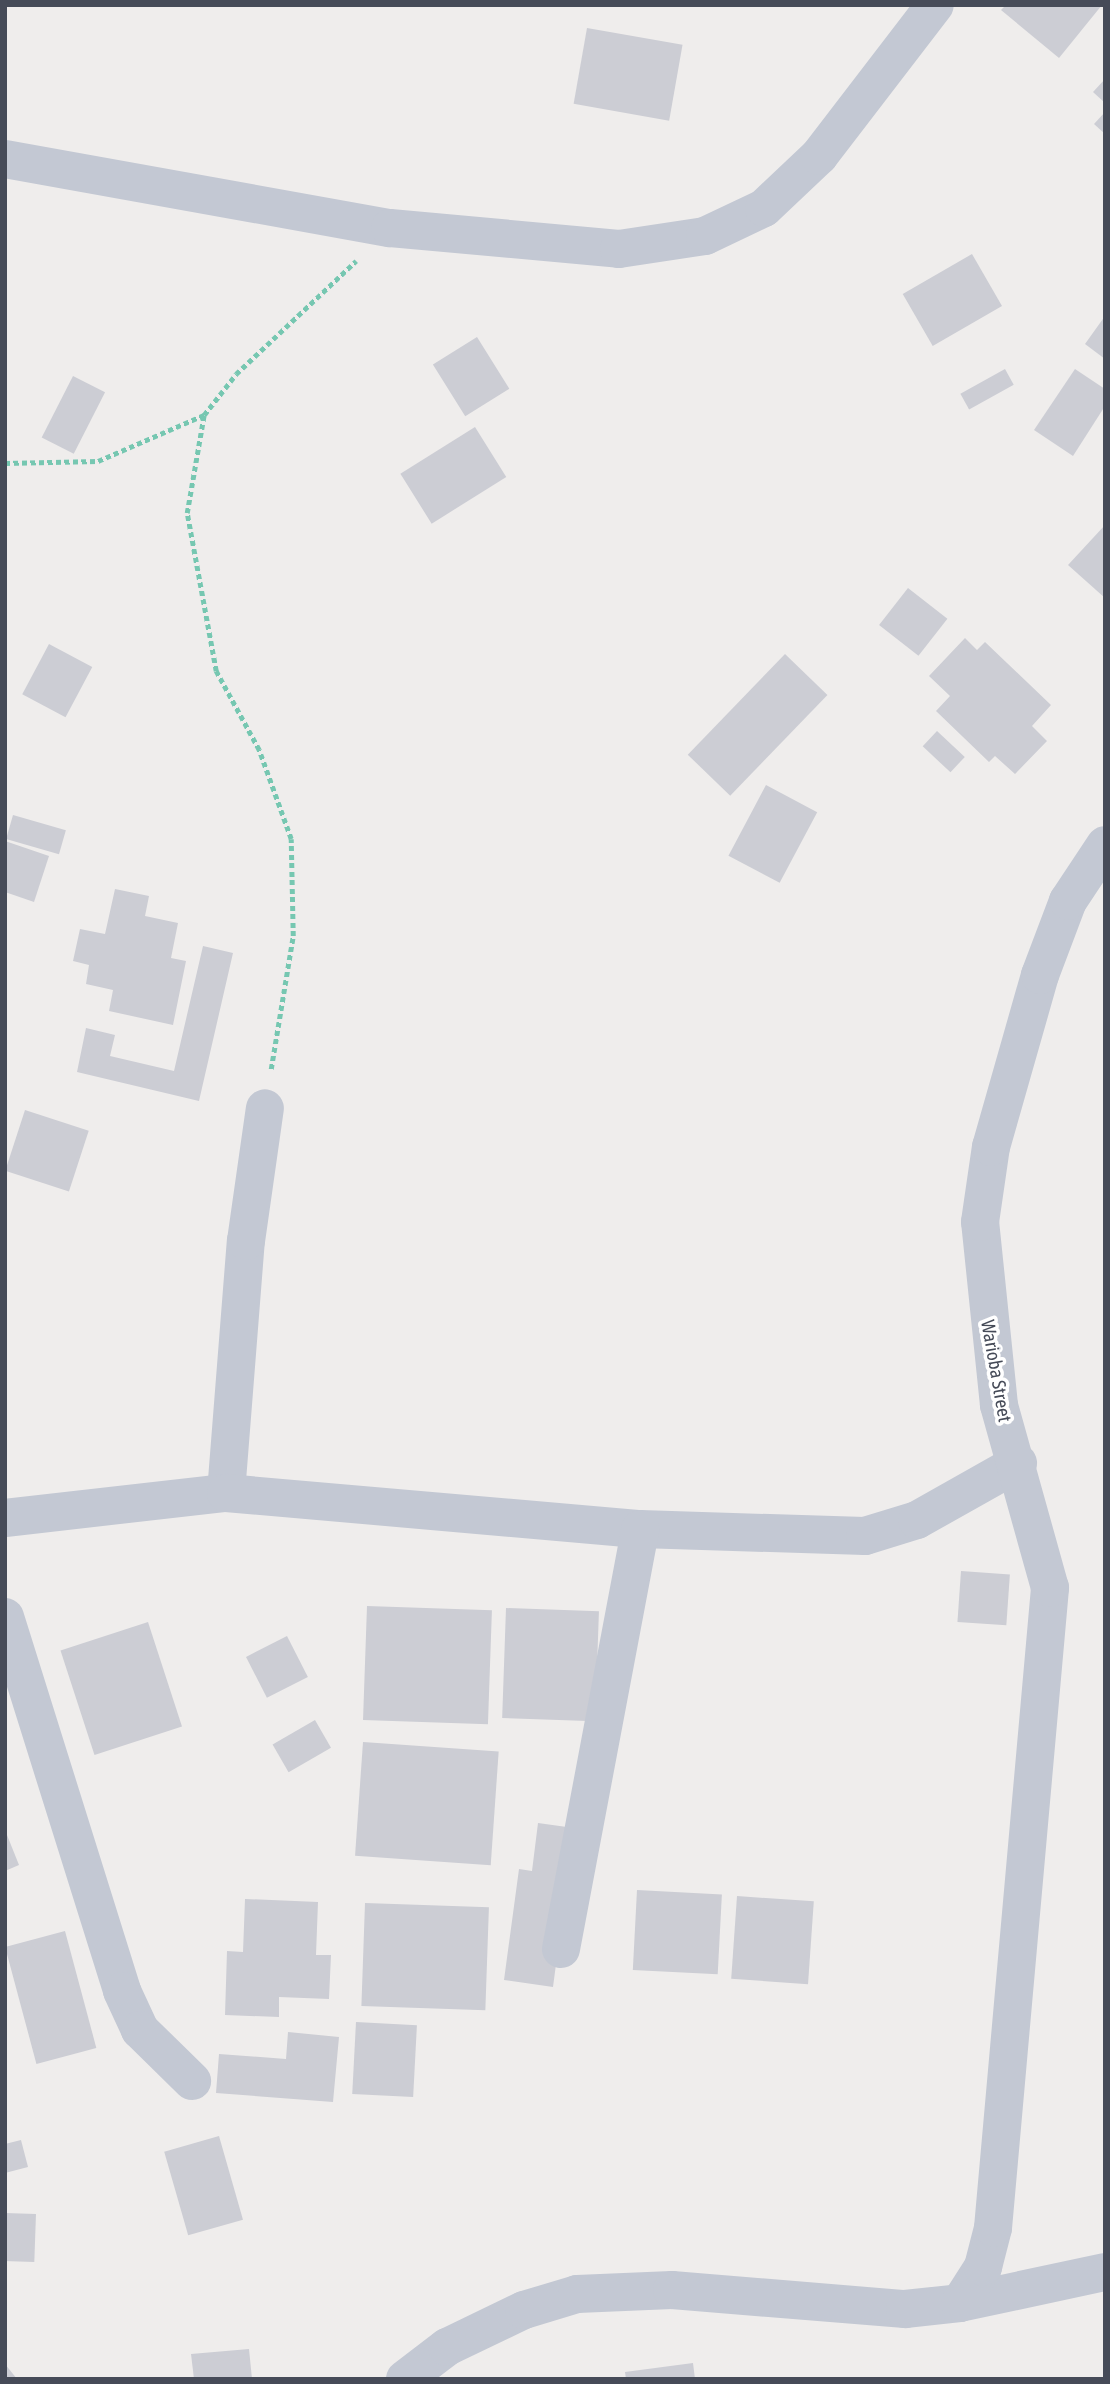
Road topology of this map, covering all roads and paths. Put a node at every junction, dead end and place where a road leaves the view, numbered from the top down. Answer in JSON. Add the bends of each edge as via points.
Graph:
{"nodes":[{"id":1,"x":935,"y":5,"type":"edge"},
{"id":2,"x":5,"y":159,"type":"edge"},
{"id":3,"x":390,"y":228,"type":"junction"},
{"id":4,"x":204,"y":415,"type":"junction"},
{"id":5,"x":5,"y":463,"type":"edge"},
{"id":6,"x":1105,"y":845,"type":"edge"},
{"id":7,"x":265,"y":1108,"type":"joint"},
{"id":8,"x":1018,"y":1463,"type":"junction"},
{"id":9,"x":226,"y":1493,"type":"junction"},
{"id":10,"x":5,"y":1518,"type":"edge"},
{"id":11,"x":640,"y":1529,"type":"junction"},
{"id":12,"x":5,"y":1617,"type":"edge"},
{"id":13,"x":561,"y":1949,"type":"dead end"},
{"id":14,"x":192,"y":2081,"type":"dead end"},
{"id":15,"x":1105,"y":2273,"type":"edge"},
{"id":16,"x":960,"y":2303,"type":"junction"},
{"id":17,"x":405,"y":2379,"type":"edge"}],
"edges":[{"from":1,"to":3,"type":"street","via":[[818,156],[764,208],[705,236],[619,249]]},
{"from":2,"to":3,"type":"street"},
{"from":3,"to":4,"type":"path","via":[[236,374]]},
{"from":4,"to":5,"type":"path","via":[[98,461]]},
{"from":4,"to":7,"type":"path","via":[[187,513],[197,588],[216,671],[259,750],[291,839],[293,936]]},
{"from":6,"to":8,"type":"street","name":"Warioba Street","via":[[1068,901],[1040,975],[991,1147],[980,1222],[989,1350]]},
{"from":7,"to":9,"type":"street","via":[[246,1241]]},
{"from":8,"to":11,"type":"street","via":[[917,1520],[865,1536]]},
{"from":8,"to":16,"type":"street","name":"Warioba Street","via":[[1050,1588],[993,2228],[983,2267]]},
{"from":9,"to":10,"type":"street"},
{"from":9,"to":11,"type":"street"},
{"from":11,"to":13,"type":"street"},
{"from":12,"to":14,"type":"street","via":[[122,1991],[140,2030]]},
{"from":15,"to":16,"type":"street"},
{"from":16,"to":17,"type":"street","via":[[905,2309],[671,2290],[577,2294],[524,2310],[447,2347]]}]}
